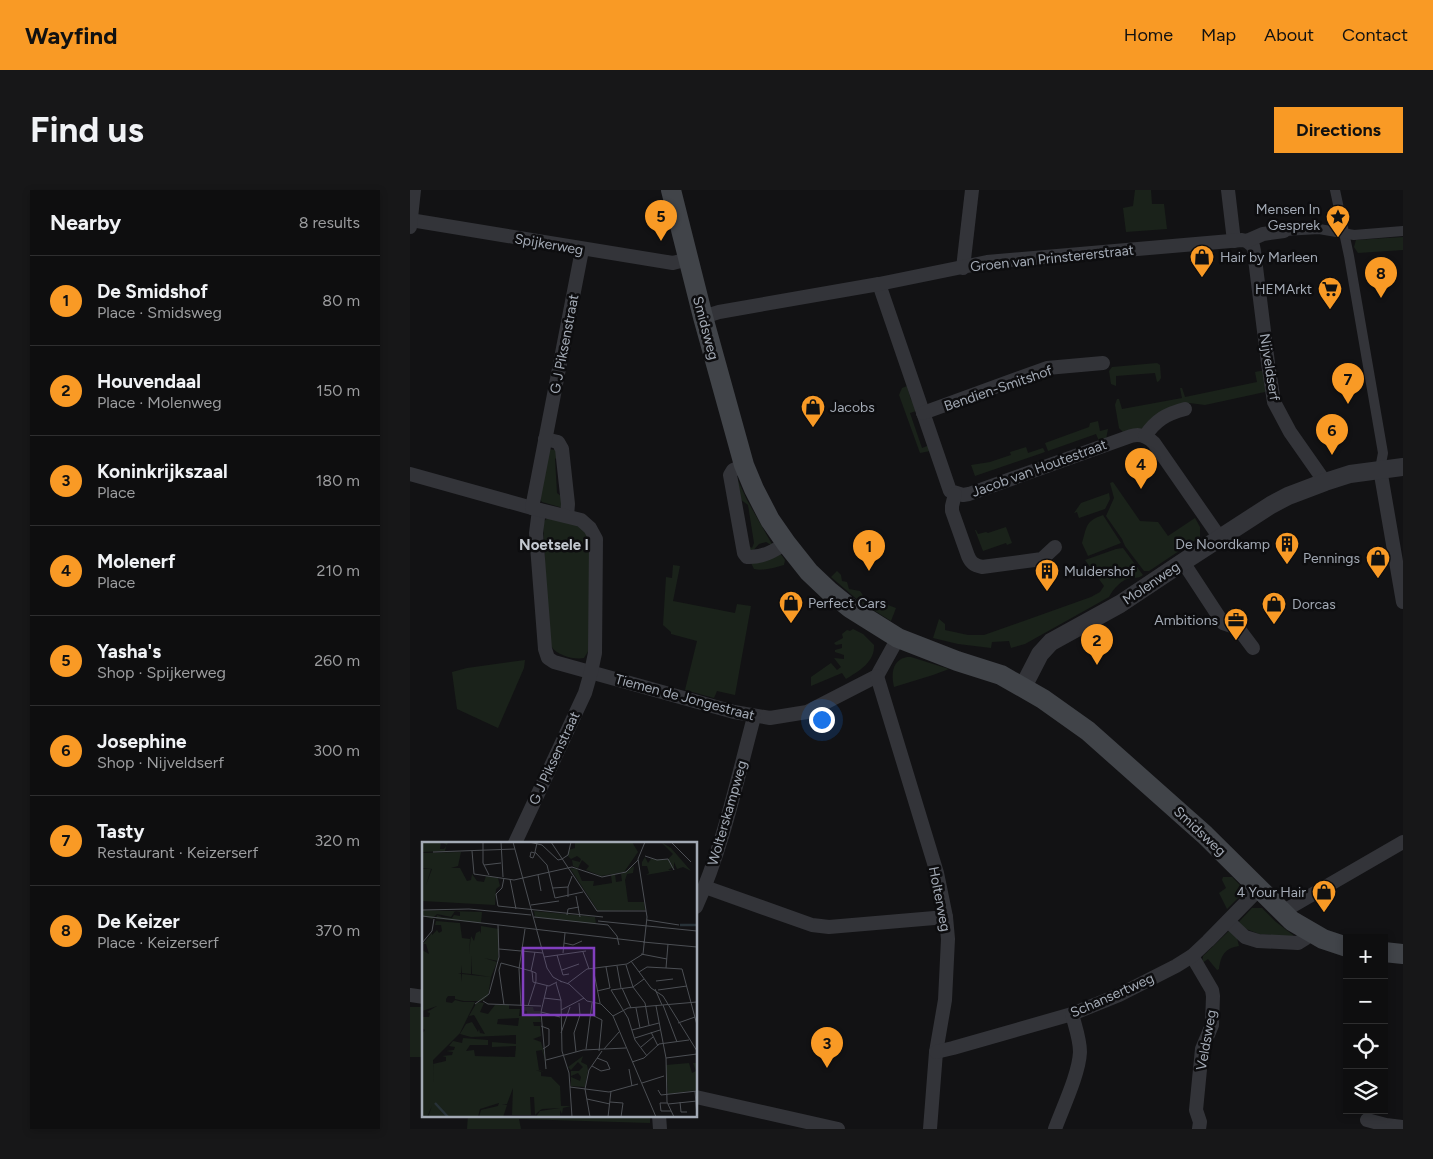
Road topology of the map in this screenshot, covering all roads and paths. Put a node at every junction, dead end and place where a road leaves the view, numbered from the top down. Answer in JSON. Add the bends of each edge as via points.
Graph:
{"nodes":[{"id":1,"x":414,"y":190,"type":"edge"},
{"id":2,"x":671,"y":190,"type":"edge"},
{"id":3,"x":972,"y":190,"type":"edge"},
{"id":4,"x":1228,"y":190,"type":"edge"},
{"id":5,"x":1335,"y":190,"type":"edge"},
{"id":6,"x":410,"y":222,"type":"edge"},
{"id":7,"x":1403,"y":230,"type":"edge"},
{"id":8,"x":1284,"y":231,"type":"joint"},
{"id":9,"x":1343,"y":233,"type":"junction"},
{"id":10,"x":1241,"y":241,"type":"junction"},
{"id":11,"x":582,"y":250,"type":"junction"},
{"id":12,"x":688,"y":259,"type":"junction"},
{"id":13,"x":963,"y":268,"type":"junction"},
{"id":14,"x":880,"y":284,"type":"junction"},
{"id":15,"x":703,"y":317,"type":"junction"},
{"id":16,"x":1103,"y":363,"type":"dead end"},
{"id":17,"x":1185,"y":409,"type":"dead end"},
{"id":18,"x":923,"y":413,"type":"junction"},
{"id":19,"x":1145,"y":436,"type":"junction"},
{"id":20,"x":545,"y":439,"type":"junction"},
{"id":21,"x":744,"y":465,"type":"junction"},
{"id":22,"x":1403,"y":467,"type":"edge"},
{"id":23,"x":1380,"y":469,"type":"junction"},
{"id":24,"x":410,"y":474,"type":"edge"},
{"id":25,"x":1325,"y":482,"type":"junction"},
{"id":26,"x":955,"y":494,"type":"junction"},
{"id":27,"x":536,"y":509,"type":"junction"},
{"id":28,"x":567,"y":516,"type":"junction"},
{"id":29,"x":1220,"y":538,"type":"junction"},
{"id":30,"x":786,"y":543,"type":"junction"},
{"id":31,"x":1055,"y":547,"type":"dead end"},
{"id":32,"x":1182,"y":562,"type":"junction"},
{"id":33,"x":1403,"y":602,"type":"edge"},
{"id":34,"x":898,"y":638,"type":"junction"},
{"id":35,"x":1253,"y":648,"type":"dead end"},
{"id":36,"x":591,"y":672,"type":"junction"},
{"id":37,"x":877,"y":676,"type":"junction"},
{"id":38,"x":1026,"y":681,"type":"junction"},
{"id":39,"x":754,"y":717,"type":"junction"},
{"id":40,"x":515,"y":842,"type":"edge"},
{"id":41,"x":1403,"y":842,"type":"edge"},
{"id":42,"x":705,"y":887,"type":"junction"},
{"id":43,"x":1259,"y":889,"type":"junction"},
{"id":44,"x":698,"y":903,"type":"edge"},
{"id":45,"x":1282,"y":912,"type":"junction"},
{"id":46,"x":946,"y":917,"type":"junction"},
{"id":47,"x":1228,"y":921,"type":"junction"},
{"id":48,"x":1309,"y":932,"type":"junction"},
{"id":49,"x":1343,"y":946,"type":"edge"},
{"id":50,"x":1388,"y":952,"type":"edge"},
{"id":51,"x":1403,"y":954,"type":"edge"},
{"id":52,"x":1192,"y":956,"type":"junction"},
{"id":53,"x":1072,"y":1014,"type":"junction"},
{"id":54,"x":936,"y":1052,"type":"junction"},
{"id":55,"x":698,"y":1097,"type":"edge"},
{"id":56,"x":659,"y":1116,"type":"edge"},
{"id":57,"x":1366,"y":1120,"type":"edge"},
{"id":58,"x":1403,"y":1127,"type":"edge"},
{"id":59,"x":660,"y":1129,"type":"edge"},
{"id":60,"x":838,"y":1129,"type":"edge"},
{"id":61,"x":930,"y":1129,"type":"edge"},
{"id":62,"x":1055,"y":1129,"type":"edge"},
{"id":63,"x":1200,"y":1129,"type":"edge"}],
"edges":[{"from":1,"to":6,"type":"street"},
{"from":2,"to":12,"type":"main road","name":"Smidsweg"},
{"from":3,"to":13,"type":"street"},
{"from":4,"to":10,"type":"street","name":"Nijveldserf"},
{"from":5,"to":9,"type":"street"},
{"from":6,"to":11,"type":"street","name":"Spijkerweg"},
{"from":7,"to":9,"type":"street","name":"Groen van Prinstererstraat","via":[[1354,235]]},
{"from":8,"to":9,"type":"street","name":"Groen van Prinstererstraat","via":[[1319,229]]},
{"from":8,"to":10,"type":"street","name":"Groen van Prinstererstraat"},
{"from":9,"to":23,"type":"street","via":[[1384,453]]},
{"from":10,"to":13,"type":"street","name":"Groen van Prinstererstraat","via":[[987,262]]},
{"from":10,"to":25,"type":"street","name":"Nijveldserf","via":[[1253,246],[1274,402],[1290,432]]},
{"from":11,"to":12,"type":"street","name":"Spijkerweg","via":[[673,264]]},
{"from":11,"to":20,"type":"street","name":"G J Piksenstraat"},
{"from":12,"to":15,"type":"main road","name":"Smidsweg"},
{"from":13,"to":14,"type":"street","name":"Groen van Prinstererstraat"},
{"from":14,"to":15,"type":"street","name":"Groen van Prinstererstraat"},
{"from":14,"to":18,"type":"street","name":"Jacob van Houtestraat"},
{"from":15,"to":21,"type":"main road","name":"Smidsweg"},
{"from":16,"to":18,"type":"street","name":"Bendien-Smitshof","via":[[1047,368]]},
{"from":17,"to":19,"type":"street","via":[[1158,420]]},
{"from":18,"to":26,"type":"street","name":"Jacob van Houtestraat","via":[[946,484]]},
{"from":19,"to":26,"type":"street","name":"Jacob van Houtestraat","via":[[1131,436],[969,494]]},
{"from":19,"to":29,"type":"street","via":[[1154,443]]},
{"from":20,"to":27,"type":"street","name":"G J Piksenstraat"},
{"from":20,"to":28,"type":"street","via":[[558,442],[562,449]]},
{"from":21,"to":30,"type":"main road","name":"Smidsweg","via":[[770,520]]},
{"from":21,"to":30,"type":"street","via":[[730,475],[744,553],[753,557],[772,552]]},
{"from":22,"to":23,"type":"street","name":"Molenweg"},
{"from":23,"to":25,"type":"street","name":"Molenweg"},
{"from":23,"to":33,"type":"street"},
{"from":24,"to":27,"type":"street"},
{"from":25,"to":29,"type":"street","name":"Molenweg","via":[[1271,505]]},
{"from":26,"to":31,"type":"street","name":"Jacob van Houtestraat","via":[[952,512],[968,556],[975,566],[1042,559]]},
{"from":27,"to":28,"type":"street","name":"G J Piksenstraat"},
{"from":27,"to":36,"type":"street","name":"G J Piksenstraat","via":[[548,658]]},
{"from":28,"to":36,"type":"street","name":"G J Piksenstraat","via":[[581,520],[596,539],[595,653]]},
{"from":29,"to":32,"type":"street","name":"Molenweg"},
{"from":30,"to":34,"type":"main road","name":"Smidsweg","via":[[809,572],[829,590],[860,615]]},
{"from":32,"to":35,"type":"street","via":[[1223,623],[1238,628]]},
{"from":32,"to":38,"type":"street","name":"Molenweg","via":[[1120,604],[1051,642],[1040,654]]},
{"from":34,"to":37,"type":"street"},
{"from":34,"to":38,"type":"main road","name":"Smidsweg","via":[[927,650],[987,658],[1005,664]]},
{"from":36,"to":39,"type":"street","name":"Tiemen de Jongestraat"},
{"from":36,"to":40,"type":"street","name":"G J Piksenstraat","via":[[585,693]]},
{"from":37,"to":39,"type":"street","name":"Tiemen de Jongestraat","via":[[807,712]]},
{"from":37,"to":46,"type":"street","name":"Holterweg","via":[[937,873]]},
{"from":38,"to":43,"type":"main road","name":"Smidsweg","via":[[1060,698],[1088,732],[1205,834]]},
{"from":39,"to":42,"type":"street","name":"Wolterskampweg"},
{"from":41,"to":45,"type":"street"},
{"from":42,"to":44,"type":"street","name":"Wolterskampweg"},
{"from":42,"to":46,"type":"street","via":[[812,925],[829,927]]},
{"from":43,"to":45,"type":"main road","name":"Smidsweg"},
{"from":43,"to":47,"type":"street","name":"Schansertweg"},
{"from":45,"to":48,"type":"main road","name":"Smidsweg"},
{"from":46,"to":54,"type":"street","name":"Holterweg","via":[[948,939],[944,1000]]},
{"from":47,"to":48,"type":"street","via":[[1245,937],[1258,941],[1298,942],[1303,941]]},
{"from":47,"to":52,"type":"street","name":"Schansertweg"},
{"from":48,"to":49,"type":"main road","name":"Smidsweg"},
{"from":50,"to":51,"type":"main road"},
{"from":52,"to":53,"type":"street","name":"Schansertweg","via":[[1119,995]]},
{"from":52,"to":63,"type":"street","name":"Veldsweg","via":[[1213,996],[1212,1025],[1202,1049],[1196,1110]]},
{"from":53,"to":54,"type":"street","name":"Schansertweg"},
{"from":53,"to":62,"type":"street","via":[[1080,1050],[1078,1065]]},
{"from":54,"to":61,"type":"street","name":"Holterweg"},
{"from":55,"to":60,"type":"street"},
{"from":56,"to":59,"type":"street"},
{"from":57,"to":58,"type":"street"}]}
